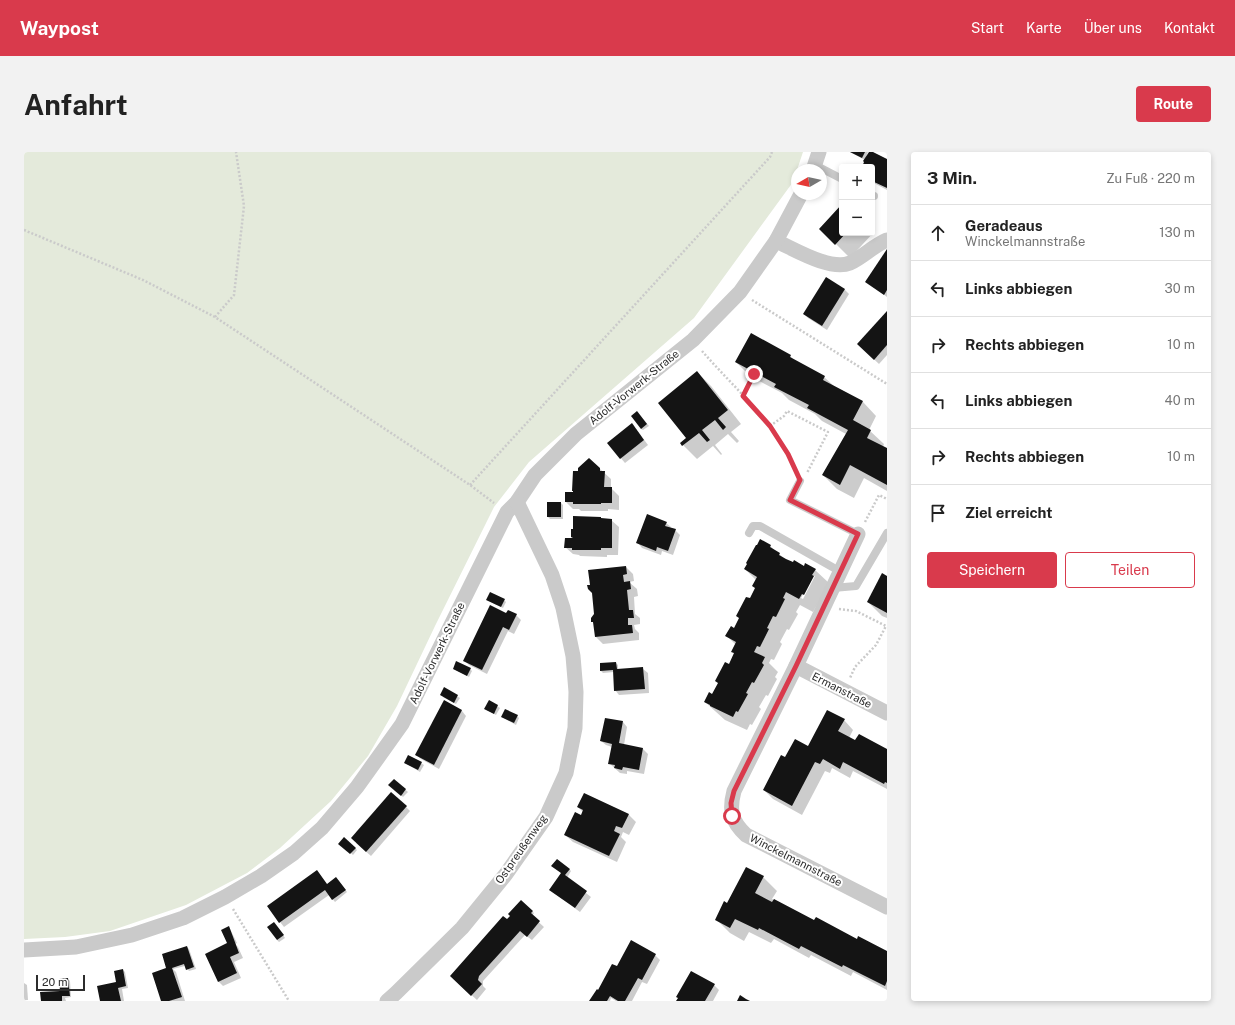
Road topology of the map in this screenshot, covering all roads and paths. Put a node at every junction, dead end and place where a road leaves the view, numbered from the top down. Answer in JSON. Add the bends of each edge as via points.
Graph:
{"nodes":[{"id":1,"x":236,"y":152,"type":"edge"},
{"id":2,"x":772,"y":152,"type":"edge"},
{"id":3,"x":816,"y":162,"type":"edge"},
{"id":4,"x":839,"y":178,"type":"edge"},
{"id":5,"x":798,"y":200,"type":"edge"},
{"id":6,"x":24,"y":230,"type":"edge"},
{"id":7,"x":887,"y":240,"type":"edge"},
{"id":8,"x":776,"y":242,"type":"junction"},
{"id":9,"x":740,"y":292,"type":"junction"},
{"id":10,"x":215,"y":317,"type":"junction"},
{"id":11,"x":708,"y":358,"type":"dead end"},
{"id":12,"x":754,"y":374,"type":"dead end"},
{"id":13,"x":887,"y":384,"type":"edge"},
{"id":14,"x":743,"y":396,"type":"junction"},
{"id":15,"x":770,"y":426,"type":"junction"},
{"id":16,"x":800,"y":480,"type":"junction"},
{"id":17,"x":470,"y":485,"type":"junction"},
{"id":18,"x":887,"y":499,"type":"edge"},
{"id":19,"x":512,"y":507,"type":"junction"},
{"id":20,"x":749,"y":533,"type":"dead end"},
{"id":21,"x":887,"y":533,"type":"edge"},
{"id":22,"x":858,"y":534,"type":"junction"},
{"id":23,"x":841,"y":572,"type":"junction"},
{"id":24,"x":834,"y":588,"type":"junction"},
{"id":25,"x":824,"y":608,"type":"junction"},
{"id":26,"x":796,"y":666,"type":"junction"},
{"id":27,"x":845,"y":692,"type":"junction"},
{"id":28,"x":887,"y":713,"type":"edge"},
{"id":29,"x":225,"y":897,"type":"junction"},
{"id":30,"x":887,"y":907,"type":"edge"},
{"id":31,"x":24,"y":950,"type":"edge"},
{"id":32,"x":289,"y":1001,"type":"edge"},
{"id":33,"x":386,"y":1001,"type":"edge"}],
"edges":[{"from":1,"to":10,"type":"path","via":[[244,206],[234,295]]},
{"from":2,"to":17,"type":"path"},
{"from":3,"to":4,"type":"lane"},
{"from":5,"to":8,"type":"street","name":"Adolf-Vorwerk-Straße"},
{"from":6,"to":10,"type":"path","via":[[143,280]]},
{"from":7,"to":8,"type":"street","via":[[849,263],[838,265],[826,263]]},
{"from":8,"to":9,"type":"street","name":"Adolf-Vorwerk-Straße"},
{"from":9,"to":13,"type":"path"},
{"from":9,"to":19,"type":"street","name":"Adolf-Vorwerk-Straße","via":[[693,340],[576,434],[535,476]]},
{"from":10,"to":17,"type":"path"},
{"from":11,"to":14,"type":"path"},
{"from":12,"to":14,"type":"path"},
{"from":14,"to":15,"type":"path"},
{"from":15,"to":16,"type":"path","via":[[788,454]]},
{"from":15,"to":16,"type":"path","via":[[787,411],[828,432],[806,474]]},
{"from":16,"to":22,"type":"lane","via":[[790,500]]},
{"from":17,"to":19,"type":"path"},
{"from":18,"to":22,"type":"path","via":[[879,495]]},
{"from":19,"to":29,"type":"street","name":"Adolf-Vorwerk-Straße","via":[[402,724],[357,788],[322,828],[294,853]]},
{"from":19,"to":33,"type":"street","name":"Ostpreußenweg","via":[[552,575],[573,656],[576,728],[566,773],[546,817],[506,874],[462,928]]},
{"from":20,"to":23,"type":"lane","via":[[753,526],[760,526]]},
{"from":21,"to":24,"type":"lane","via":[[856,586]]},
{"from":22,"to":23,"type":"street","name":"Winckelmannstraße"},
{"from":23,"to":24,"type":"street","name":"Winckelmannstraße"},
{"from":24,"to":25,"type":"street","name":"Winckelmannstraße"},
{"from":25,"to":26,"type":"street","name":"Winckelmannstraße"},
{"from":25,"to":27,"type":"path","via":[[856,611],[886,626],[876,645],[855,667]]},
{"from":26,"to":27,"type":"street","name":"Ermanstraße"},
{"from":26,"to":30,"type":"street","name":"Winckelmannstraße","via":[[734,791],[731,803],[732,816],[737,827],[746,835]]},
{"from":27,"to":28,"type":"street","name":"Ermanstraße"},
{"from":29,"to":31,"type":"street","name":"Adolf-Vorwerk-Straße","via":[[183,918],[132,935],[76,946]]},
{"from":29,"to":32,"type":"path"}]}
